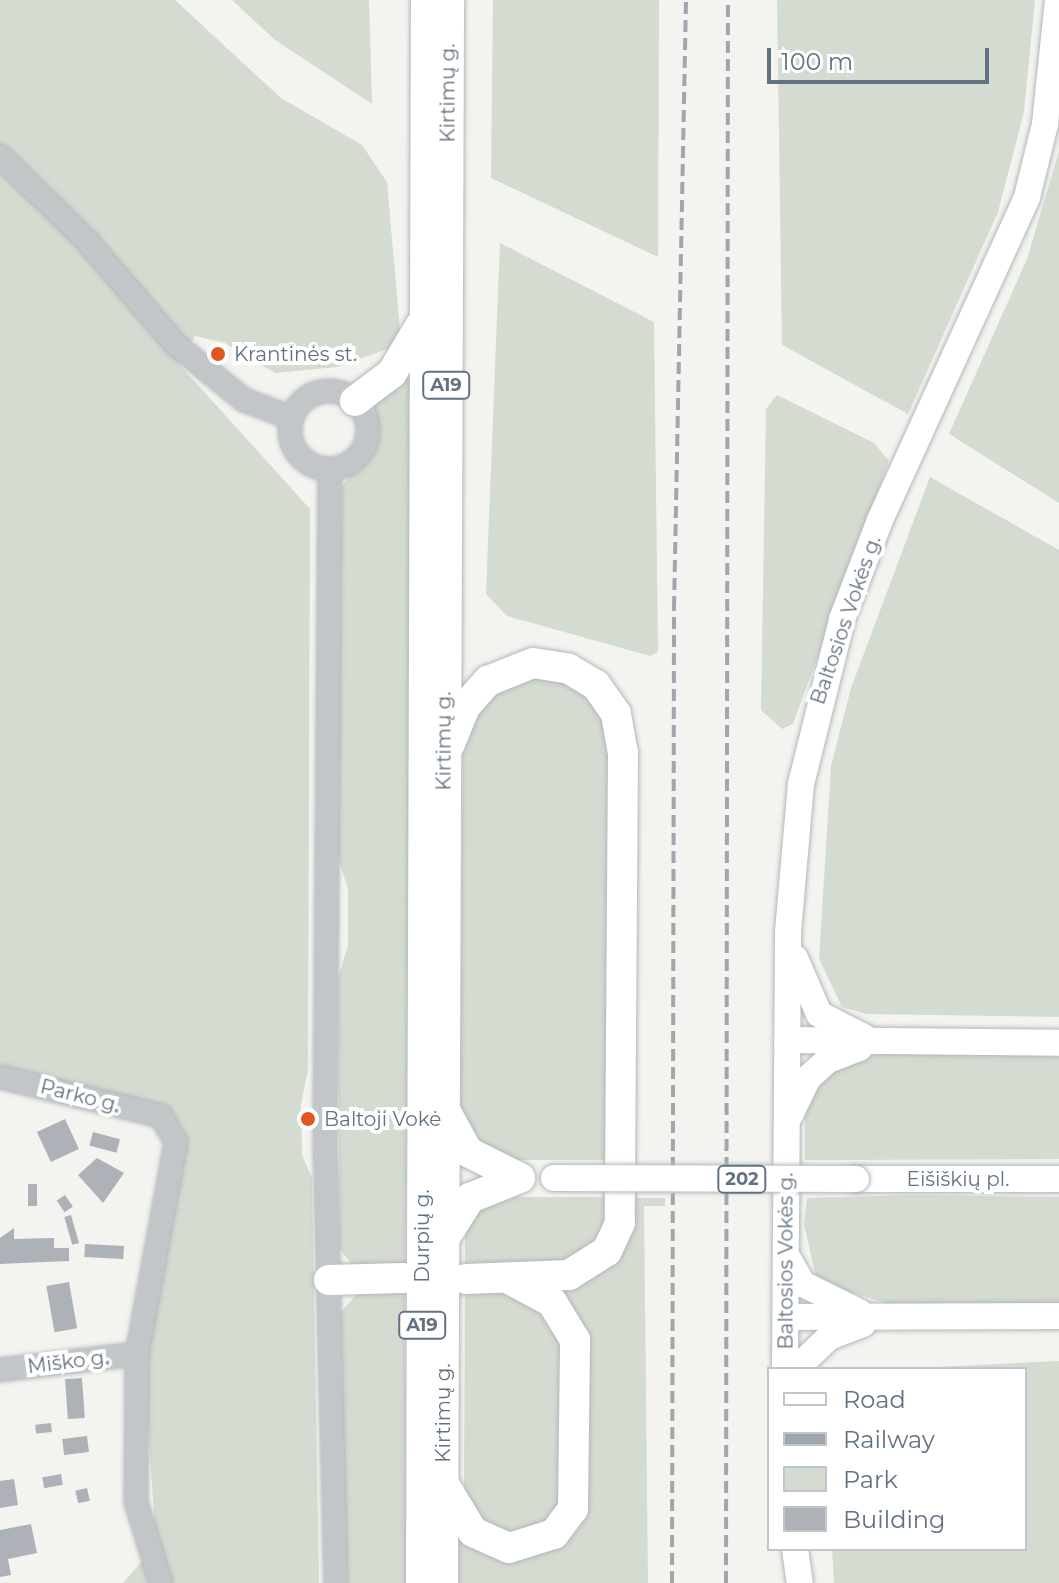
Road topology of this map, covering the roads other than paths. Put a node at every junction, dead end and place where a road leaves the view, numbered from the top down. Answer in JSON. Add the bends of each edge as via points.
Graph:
{"nodes":[{"id":1,"x":426,"y":0,"type":"edge"},
{"id":2,"x":449,"y":0,"type":"edge"},
{"id":3,"x":1058,"y":0,"type":"edge"},
{"id":4,"x":1057,"y":45,"type":"edge"},
{"id":5,"x":0,"y":156,"type":"edge"},
{"id":6,"x":424,"y":317,"type":"junction"},
{"id":7,"x":355,"y":401,"type":"junction"},
{"id":8,"x":292,"y":418,"type":"junction"},
{"id":9,"x":330,"y":469,"type":"junction"},
{"id":10,"x":444,"y":769,"type":"junction"},
{"id":11,"x":788,"y":932,"type":"junction"},
{"id":12,"x":787,"y":1040,"type":"junction"},
{"id":13,"x":883,"y":1043,"type":"junction"},
{"id":14,"x":1059,"y":1043,"type":"edge"},
{"id":15,"x":0,"y":1077,"type":"edge"},
{"id":16,"x":443,"y":1106,"type":"junction"},
{"id":17,"x":786,"y":1124,"type":"junction"},
{"id":18,"x":1059,"y":1167,"type":"edge"},
{"id":19,"x":422,"y":1177,"type":"joint"},
{"id":20,"x":520,"y":1178,"type":"junction"},
{"id":21,"x":1020,"y":1178,"type":"junction"},
{"id":22,"x":1059,"y":1179,"type":"edge"},
{"id":23,"x":1059,"y":1188,"type":"edge"},
{"id":24,"x":444,"y":1240,"type":"junction"},
{"id":25,"x":786,"y":1254,"type":"junction"},
{"id":26,"x":403,"y":1278,"type":"dead end"},
{"id":27,"x":466,"y":1279,"type":"dead end"},
{"id":28,"x":329,"y":1280,"type":"junction"},
{"id":29,"x":511,"y":1280,"type":"junction"},
{"id":30,"x":1059,"y":1316,"type":"edge"},
{"id":31,"x":786,"y":1317,"type":"junction"},
{"id":32,"x":877,"y":1319,"type":"junction"},
{"id":33,"x":137,"y":1354,"type":"junction"},
{"id":34,"x":785,"y":1367,"type":"edge"},
{"id":35,"x":798,"y":1367,"type":"edge"},
{"id":36,"x":0,"y":1370,"type":"edge"},
{"id":37,"x":443,"y":1482,"type":"junction"},
{"id":38,"x":795,"y":1551,"type":"edge"},
{"id":39,"x":161,"y":1583,"type":"edge"},
{"id":40,"x":336,"y":1583,"type":"edge"},
{"id":41,"x":421,"y":1583,"type":"edge"},
{"id":42,"x":443,"y":1583,"type":"edge"},
{"id":43,"x":800,"y":1583,"type":"edge"}],
"edges":[{"from":1,"to":6,"type":"highway","name":"Kirtimų g.","number":"A19"},
{"from":2,"to":10,"type":"highway","name":"Kirtimų g.","number":"A19"},
{"from":3,"to":4,"type":"main road","name":"Baltosios Vokės g."},
{"from":4,"to":11,"type":"main road","name":"Baltosios Vokės g.","via":[[1027,197],[880,520],[817,702],[801,784]]},
{"from":5,"to":8,"type":"street","via":[[76,229],[175,344],[244,400]]},
{"from":6,"to":7,"type":"highway","via":[[402,361]]},
{"from":6,"to":19,"type":"highway","name":"Kirtimų g.","number":"A19"},
{"from":7,"to":8,"type":"street","via":[[326,391],[299,405]]},
{"from":7,"to":9,"type":"street","via":[[366,416],[365,445]]},
{"from":8,"to":9,"type":"street","via":[[298,453]]},
{"from":9,"to":28,"type":"street"},
{"from":10,"to":16,"type":"highway","name":"Kirtimų g.","number":"A19"},
{"from":10,"to":29,"type":"highway","via":[[465,707],[488,681],[519,665],[550,665],[584,676],[607,699],[621,733],[620,1223],[607,1251],[585,1268]]},
{"from":11,"to":12,"type":"main road","name":"Baltosios Vokės g."},
{"from":11,"to":13,"type":"main road","via":[[819,1014]]},
{"from":12,"to":13,"type":"main road"},
{"from":12,"to":17,"type":"main road","name":"Baltosios Vokės g."},
{"from":13,"to":14,"type":"main road"},
{"from":13,"to":17,"type":"main road","via":[[828,1060],[808,1078]]},
{"from":15,"to":33,"type":"street","name":"Parko g.","via":[[161,1116],[176,1142]]},
{"from":16,"to":20,"type":"highway","via":[[468,1152]]},
{"from":16,"to":24,"type":"highway","name":"Kirtimų g.","number":"A19"},
{"from":17,"to":25,"type":"main road","name":"Baltosios Vokės g."},
{"from":18,"to":21,"type":"main road"},
{"from":19,"to":41,"type":"highway","name":"Durpių g.","number":"A19"},
{"from":20,"to":21,"type":"main road","name":"Eišiškių pl.","number":"202","bridge":true},
{"from":20,"to":24,"type":"highway","via":[[470,1198]]},
{"from":21,"to":22,"type":"main road","name":"Eišiškių pl.","number":"202"},
{"from":21,"to":23,"type":"main road"},
{"from":24,"to":37,"type":"highway","name":"Kirtimų g.","number":"A19"},
{"from":25,"to":31,"type":"main road","name":"Baltosios Vokės g."},
{"from":25,"to":32,"type":"main road","via":[[803,1284],[823,1299]]},
{"from":26,"to":28,"type":"highway"},
{"from":27,"to":29,"type":"highway"},
{"from":28,"to":40,"type":"street"},
{"from":29,"to":37,"type":"highway","via":[[552,1302],[575,1340],[573,1509],[554,1534],[509,1548],[473,1532]]},
{"from":30,"to":32,"type":"main road"},
{"from":31,"to":32,"type":"main road"},
{"from":31,"to":34,"type":"main road","name":"Baltosios Vokės g."},
{"from":32,"to":35,"type":"main road","via":[[829,1337]]},
{"from":33,"to":36,"type":"street","name":"Miško g."},
{"from":33,"to":39,"type":"street","via":[[136,1502]]},
{"from":37,"to":42,"type":"highway","number":"A19"},
{"from":38,"to":43,"type":"main road"}]}
